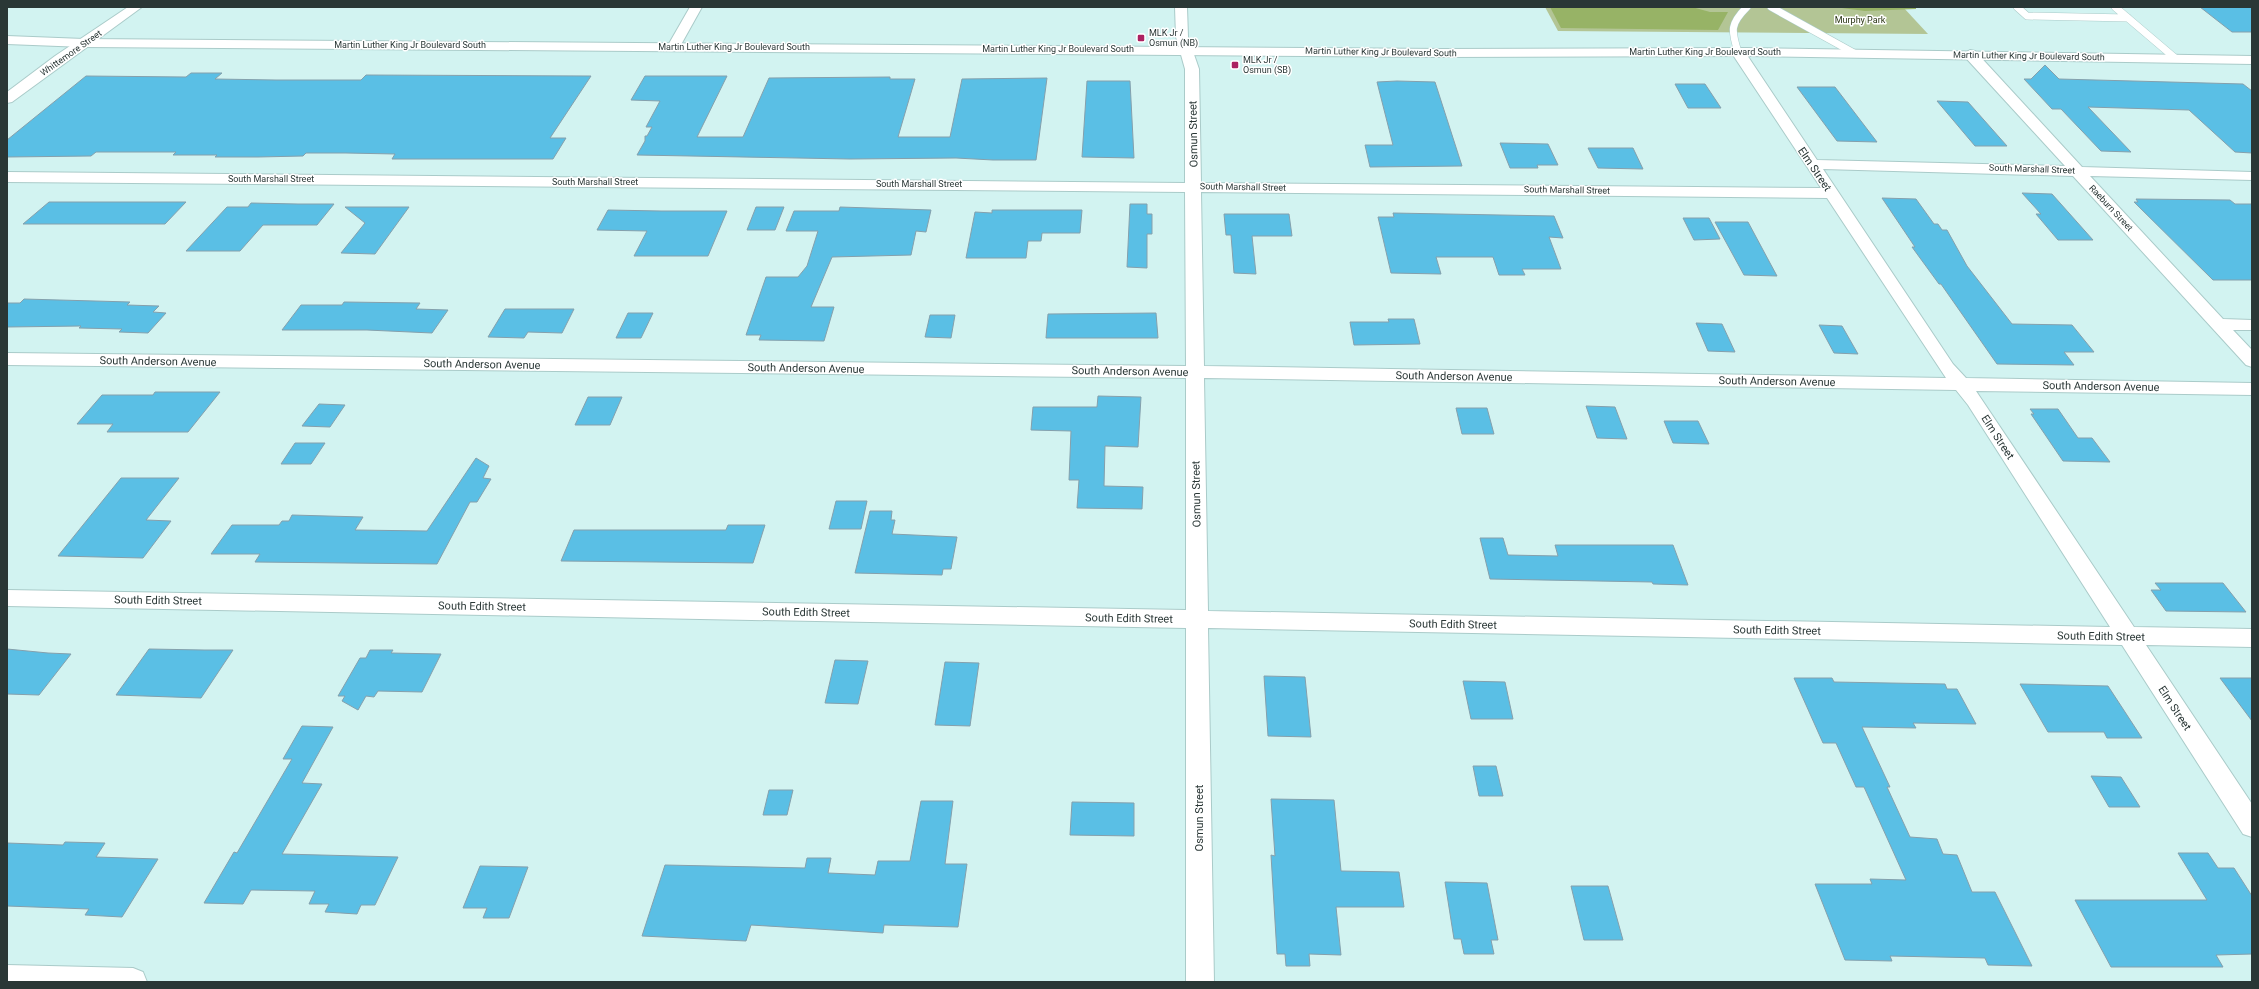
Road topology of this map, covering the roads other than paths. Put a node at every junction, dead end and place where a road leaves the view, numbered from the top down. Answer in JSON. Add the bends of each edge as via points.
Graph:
{"nodes":[{"id":1,"x":136,"y":7,"type":"edge"},
{"id":2,"x":696,"y":7,"type":"edge"},
{"id":3,"x":1181,"y":7,"type":"edge"},
{"id":4,"x":1747,"y":7,"type":"edge"},
{"id":5,"x":1770,"y":7,"type":"edge"},
{"id":6,"x":2017,"y":7,"type":"edge"},
{"id":7,"x":2115,"y":7,"type":"edge"},
{"id":8,"x":2128,"y":18,"type":"junction"},
{"id":9,"x":7,"y":40,"type":"edge"},
{"id":10,"x":84,"y":43,"type":"junction"},
{"id":11,"x":673,"y":47,"type":"junction"},
{"id":12,"x":1186,"y":50,"type":"junction"},
{"id":13,"x":1738,"y":52,"type":"junction"},
{"id":14,"x":1854,"y":53,"type":"junction"},
{"id":15,"x":1970,"y":54,"type":"junction"},
{"id":16,"x":2175,"y":58,"type":"junction"},
{"id":17,"x":2252,"y":60,"type":"edge"},
{"id":18,"x":7,"y":99,"type":"edge"},
{"id":19,"x":1812,"y":164,"type":"junction"},
{"id":20,"x":2077,"y":171,"type":"junction"},
{"id":21,"x":7,"y":176,"type":"edge"},
{"id":22,"x":2252,"y":176,"type":"edge"},
{"id":23,"x":1194,"y":186,"type":"junction"},
{"id":24,"x":1831,"y":193,"type":"junction"},
{"id":25,"x":2218,"y":324,"type":"junction"},
{"id":26,"x":2252,"y":325,"type":"edge"},
{"id":27,"x":7,"y":359,"type":"edge"},
{"id":28,"x":2252,"y":361,"type":"edge"},
{"id":29,"x":1195,"y":372,"type":"junction"},
{"id":30,"x":1960,"y":384,"type":"junction"},
{"id":31,"x":2252,"y":389,"type":"edge"},
{"id":32,"x":7,"y":598,"type":"edge"},
{"id":33,"x":1198,"y":619,"type":"junction"},
{"id":34,"x":2127,"y":636,"type":"junction"},
{"id":35,"x":2252,"y":638,"type":"edge"},
{"id":36,"x":2252,"y":826,"type":"edge"},
{"id":37,"x":7,"y":979,"type":"edge"},
{"id":38,"x":133,"y":982,"type":"edge"},
{"id":39,"x":1200,"y":982,"type":"edge"}],
"edges":[{"from":1,"to":10,"type":"street","name":"Whittemore Street"},
{"from":2,"to":11,"type":"street"},
{"from":3,"to":12,"type":"street","name":"Osmun Street","via":[[1182,37]]},
{"from":4,"to":13,"type":"lane","via":[[1732,26],[1731,32]]},
{"from":5,"to":14,"type":"lane"},
{"from":6,"to":8,"type":"lane","via":[[2027,16]]},
{"from":7,"to":8,"type":"lane"},
{"from":8,"to":16,"type":"lane"},
{"from":9,"to":10,"type":"main road","name":"Martin Luther King Jr Boulevard South"},
{"from":10,"to":11,"type":"main road","name":"Martin Luther King Jr Boulevard South"},
{"from":10,"to":18,"type":"street","name":"Whittemore Street"},
{"from":11,"to":12,"type":"main road","name":"Martin Luther King Jr Boulevard South"},
{"from":12,"to":13,"type":"main road","name":"Martin Luther King Jr Boulevard South","via":[[1443,53]]},
{"from":12,"to":23,"type":"street","name":"Osmun Street","via":[[1192,69]]},
{"from":13,"to":14,"type":"main road","name":"Martin Luther King Jr Boulevard South"},
{"from":13,"to":19,"type":"street","name":"Elm Street"},
{"from":14,"to":15,"type":"main road","name":"Martin Luther King Jr Boulevard South"},
{"from":15,"to":16,"type":"main road","name":"Martin Luther King Jr Boulevard South"},
{"from":15,"to":20,"type":"street","name":"Raeburn Street"},
{"from":16,"to":17,"type":"main road","name":"Martin Luther King Jr Boulevard South"},
{"from":19,"to":20,"type":"street","name":"South Marshall Street"},
{"from":19,"to":24,"type":"street","name":"Elm Street"},
{"from":20,"to":22,"type":"street","name":"South Marshall Street"},
{"from":20,"to":25,"type":"street","name":"Raeburn Street"},
{"from":21,"to":23,"type":"street","name":"South Marshall Street"},
{"from":23,"to":24,"type":"street","name":"South Marshall Street"},
{"from":23,"to":29,"type":"street","name":"Osmun Street"},
{"from":24,"to":30,"type":"street","name":"Elm Street"},
{"from":25,"to":26,"type":"street"},
{"from":25,"to":28,"type":"street","name":"Raeburn Street"},
{"from":27,"to":29,"type":"street","name":"South Anderson Avenue"},
{"from":29,"to":30,"type":"street","name":"South Anderson Avenue"},
{"from":29,"to":33,"type":"street","name":"Osmun Street"},
{"from":30,"to":31,"type":"street","name":"South Anderson Avenue"},
{"from":30,"to":34,"type":"street","name":"Elm Street","via":[[1975,401]]},
{"from":32,"to":33,"type":"street","name":"South Edith Street"},
{"from":33,"to":34,"type":"street","name":"South Edith Street"},
{"from":33,"to":39,"type":"street","name":"Osmun Street"},
{"from":34,"to":35,"type":"street","name":"South Edith Street"},
{"from":34,"to":36,"type":"street","name":"Elm Street"},
{"from":37,"to":38,"type":"street"}]}
